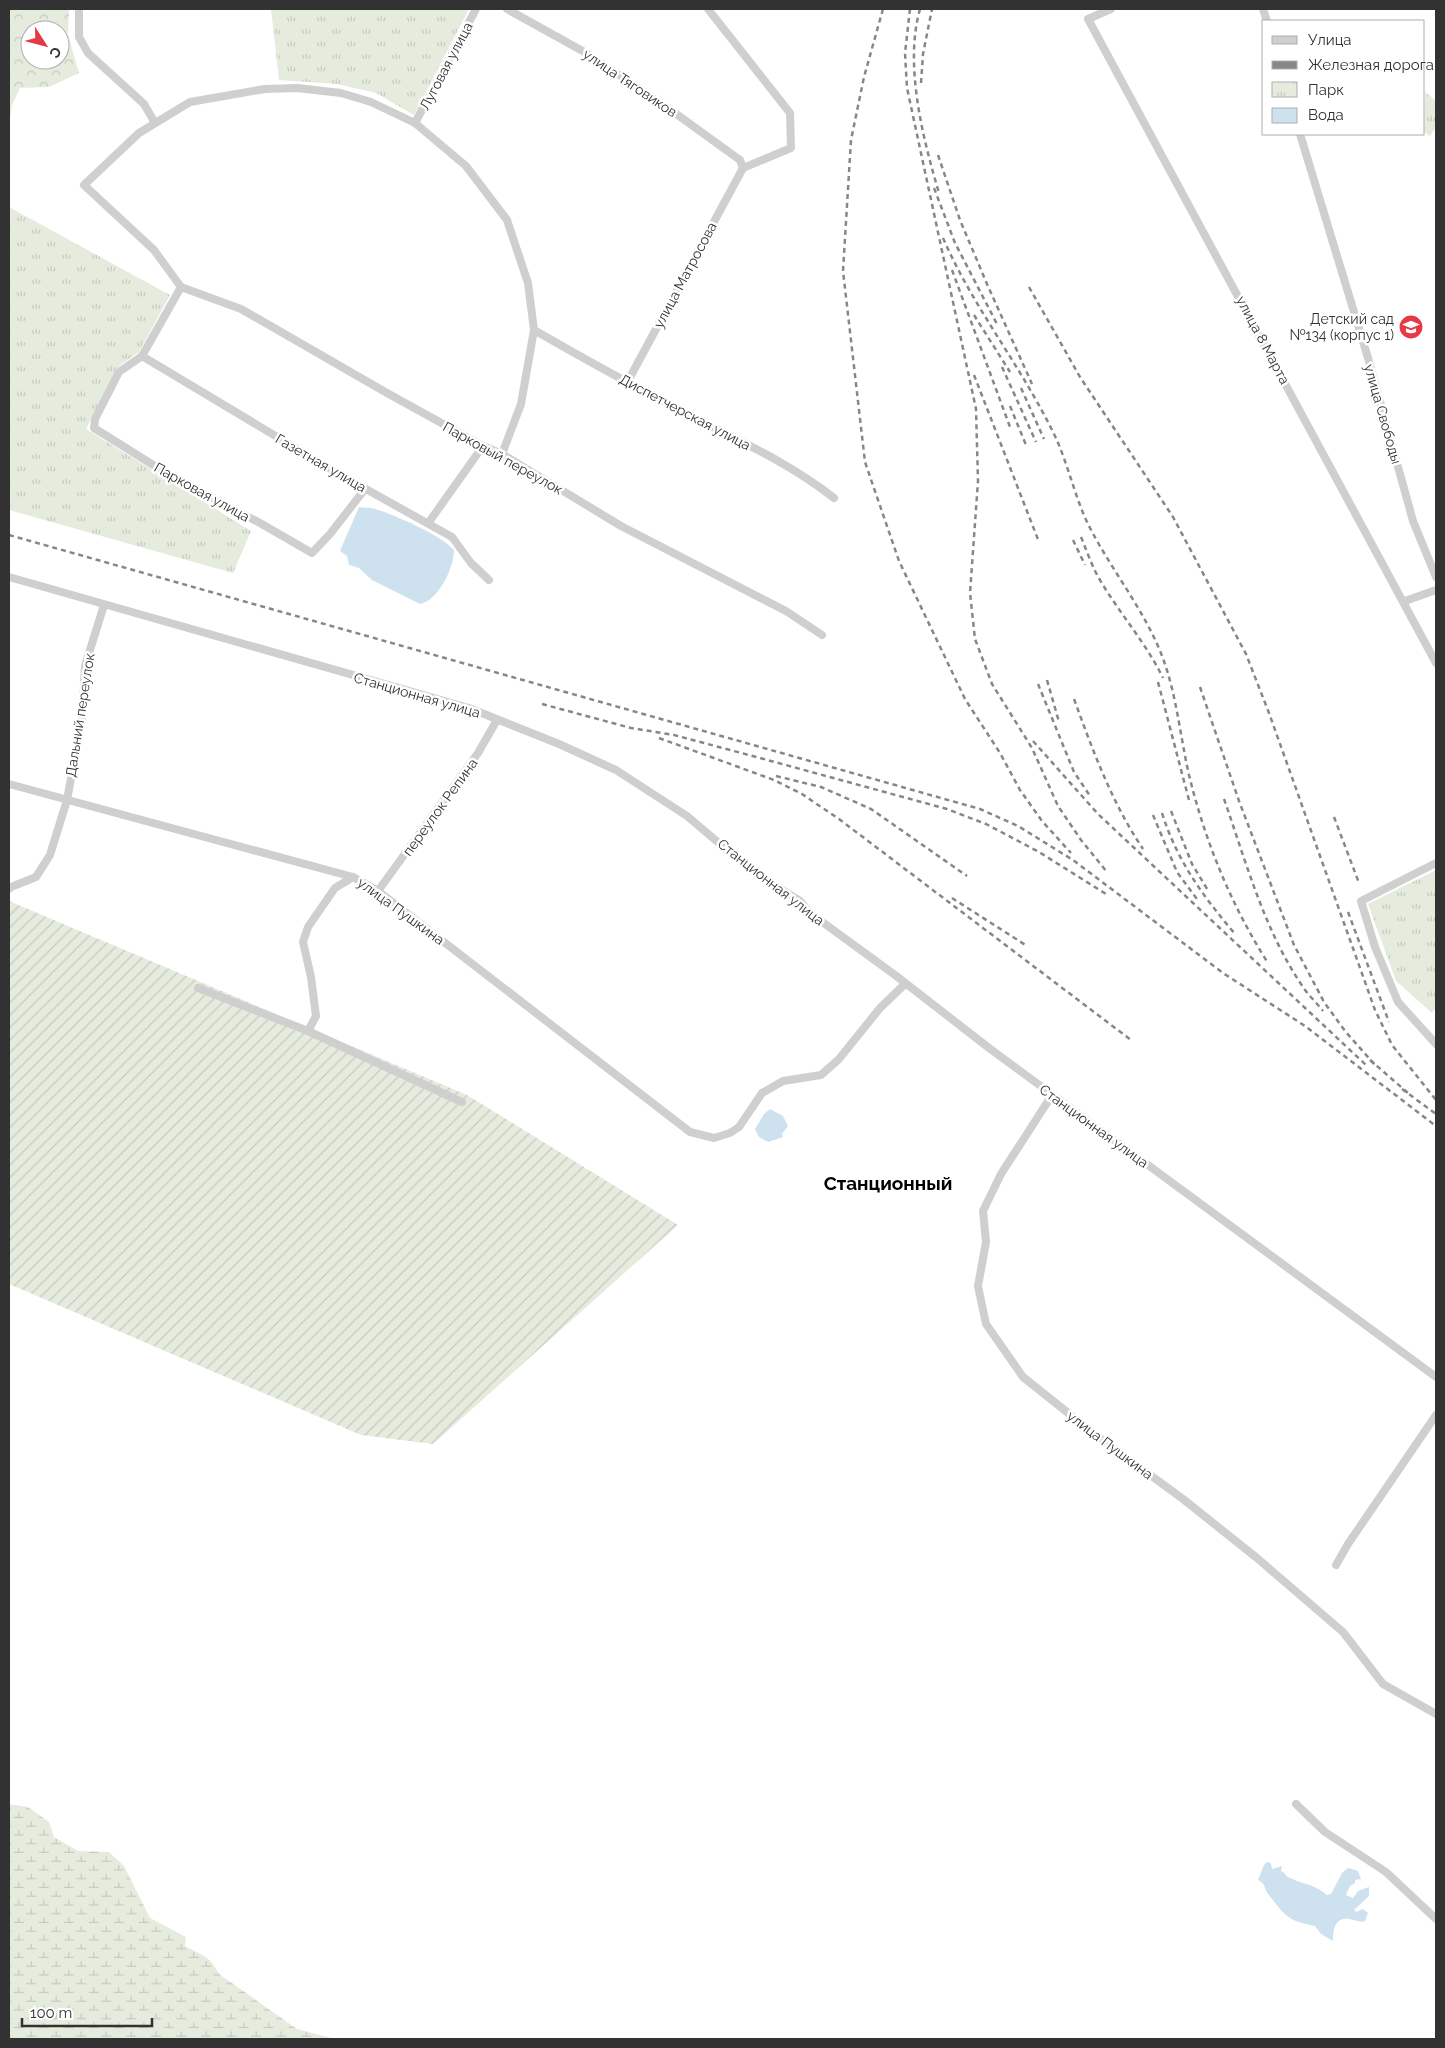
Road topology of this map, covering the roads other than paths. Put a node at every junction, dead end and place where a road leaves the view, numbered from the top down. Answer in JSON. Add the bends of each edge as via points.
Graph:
{"nodes":[{"id":1,"x":79,"y":9,"type":"edge"},
{"id":2,"x":476,"y":9,"type":"edge"},
{"id":3,"x":507,"y":9,"type":"edge"},
{"id":4,"x":708,"y":9,"type":"edge"},
{"id":5,"x":1111,"y":9,"type":"edge"},
{"id":6,"x":155,"y":123,"type":"junction"},
{"id":7,"x":415,"y":123,"type":"junction"},
{"id":8,"x":1300,"y":135,"type":"edge"},
{"id":9,"x":743,"y":168,"type":"junction"},
{"id":10,"x":181,"y":287,"type":"junction"},
{"id":11,"x":534,"y":330,"type":"junction"},
{"id":12,"x":142,"y":356,"type":"junction"},
{"id":13,"x":628,"y":382,"type":"junction"},
{"id":14,"x":483,"y":446,"type":"junction"},
{"id":15,"x":502,"y":454,"type":"junction"},
{"id":16,"x":365,"y":489,"type":"junction"},
{"id":17,"x":834,"y":498,"type":"dead end"},
{"id":18,"x":429,"y":522,"type":"junction"},
{"id":19,"x":9,"y":577,"type":"edge"},
{"id":20,"x":1436,"y":577,"type":"edge"},
{"id":21,"x":489,"y":580,"type":"dead end"},
{"id":22,"x":1436,"y":590,"type":"edge"},
{"id":23,"x":1404,"y":601,"type":"junction"},
{"id":24,"x":104,"y":605,"type":"junction"},
{"id":25,"x":822,"y":635,"type":"dead end"},
{"id":26,"x":1436,"y":663,"type":"edge"},
{"id":27,"x":497,"y":720,"type":"junction"},
{"id":28,"x":9,"y":784,"type":"edge"},
{"id":29,"x":67,"y":800,"type":"junction"},
{"id":30,"x":1436,"y":863,"type":"edge"},
{"id":31,"x":353,"y":877,"type":"junction"},
{"id":32,"x":9,"y":889,"type":"edge"},
{"id":33,"x":378,"y":891,"type":"junction"},
{"id":34,"x":905,"y":984,"type":"junction"},
{"id":35,"x":198,"y":988,"type":"dead end"},
{"id":36,"x":308,"y":1031,"type":"junction"},
{"id":37,"x":1436,"y":1044,"type":"edge"},
{"id":38,"x":1052,"y":1095,"type":"junction"},
{"id":39,"x":462,"y":1102,"type":"dead end"},
{"id":40,"x":1436,"y":1376,"type":"edge"},
{"id":41,"x":1436,"y":1415,"type":"edge"},
{"id":42,"x":1336,"y":1565,"type":"dead end"},
{"id":43,"x":1436,"y":1714,"type":"edge"},
{"id":44,"x":1296,"y":1804,"type":"dead end"},
{"id":45,"x":1436,"y":1920,"type":"edge"}],
"edges":[{"from":1,"to":6,"type":"street","via":[[79,37],[88,53],[144,104]]},
{"from":2,"to":7,"type":"street","name":"Луговая улица"},
{"from":3,"to":9,"type":"street","name":"улица Тяговиков","via":[[588,54],[740,160]]},
{"from":4,"to":9,"type":"street","via":[[790,113],[791,148]]},
{"from":5,"to":23,"type":"street","name":"улица 8 Марта","via":[[1088,19]]},
{"from":6,"to":7,"type":"street","via":[[190,102],[265,89],[297,88],[341,93],[371,102]]},
{"from":6,"to":10,"type":"street","via":[[139,133],[84,185],[154,250]]},
{"from":7,"to":11,"type":"street","via":[[466,166],[507,220],[528,283]]},
{"from":8,"to":20,"type":"street","name":"улица Свободы","via":[[1413,521]]},
{"from":9,"to":13,"type":"street","name":"улица Матросова"},
{"from":10,"to":12,"type":"street"},
{"from":10,"to":14,"type":"street","name":"Парковый переулок","via":[[242,309]]},
{"from":11,"to":13,"type":"street","name":"Диспетчерская улица"},
{"from":11,"to":15,"type":"street","via":[[521,404]]},
{"from":12,"to":16,"type":"street","name":"Газетная улица"},
{"from":12,"to":16,"type":"street","name":"Парковая улица","via":[[119,372],[95,419],[94,428],[174,478],[312,553]]},
{"from":13,"to":17,"type":"street","name":"Диспетчерская улица","via":[[784,464]]},
{"from":14,"to":15,"type":"street","name":"Парковый переулок"},
{"from":14,"to":18,"type":"street"},
{"from":15,"to":25,"type":"street","name":"Парковый переулок","via":[[621,526],[786,610]]},
{"from":16,"to":18,"type":"street","name":"Газетная улица"},
{"from":18,"to":21,"type":"street","name":"Газетная улица","via":[[452,537],[471,563]]},
{"from":19,"to":24,"type":"street","name":"Станционная улица"},
{"from":22,"to":23,"type":"street"},
{"from":23,"to":26,"type":"street","name":"улица 8 Марта"},
{"from":24,"to":27,"type":"street","name":"Станционная улица","via":[[468,708]]},
{"from":24,"to":29,"type":"street","name":"Дальний переулок","via":[[85,666],[82,719]]},
{"from":27,"to":33,"type":"street","name":"переулок Репина","via":[[478,753]]},
{"from":27,"to":34,"type":"street","name":"Станционная улица","via":[[616,770],[687,816],[753,872],[800,902],[810,914]]},
{"from":28,"to":29,"type":"street","name":"улица Пушкина"},
{"from":29,"to":31,"type":"street","name":"улица Пушкина"},
{"from":29,"to":32,"type":"street","name":"Дальний переулок","via":[[50,855],[36,877]]},
{"from":30,"to":37,"type":"street","via":[[1361,901],[1375,947],[1398,1002]]},
{"from":31,"to":33,"type":"street","name":"улица Пушкина"},
{"from":31,"to":36,"type":"street","via":[[334,888],[308,928],[303,942],[316,1016]]},
{"from":33,"to":34,"type":"street","name":"улица Пушкина","via":[[690,1132],[714,1138],[739,1127],[762,1093],[783,1081],[821,1075]]},
{"from":34,"to":38,"type":"street","name":"Станционная улица"},
{"from":35,"to":36,"type":"street"},
{"from":36,"to":39,"type":"street"},
{"from":38,"to":40,"type":"street","name":"Станционная улица"},
{"from":38,"to":43,"type":"street","name":"улица Пушкина","via":[[1001,1174],[982,1211],[986,1242],[978,1286],[986,1324],[1023,1378],[1182,1499],[1343,1632],[1382,1684]]},
{"from":41,"to":42,"type":"street"},
{"from":44,"to":45,"type":"street","via":[[1326,1832],[1386,1872]]}]}
